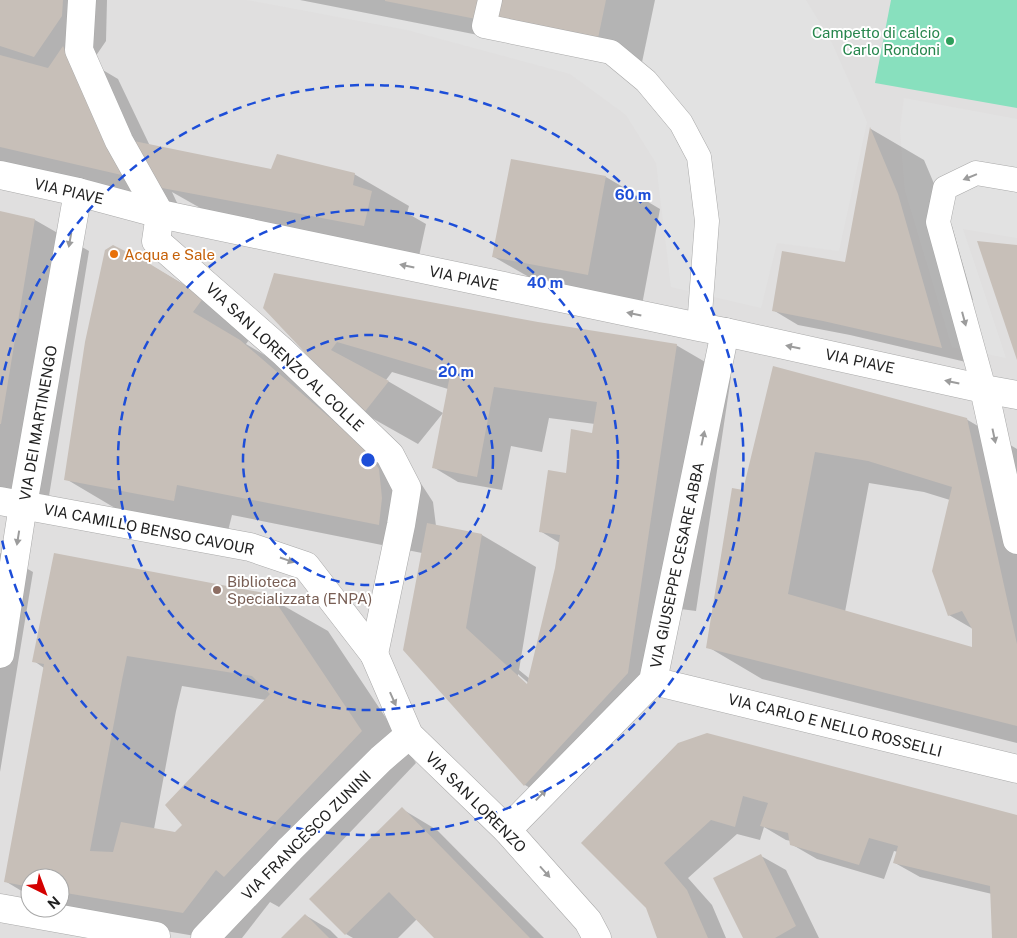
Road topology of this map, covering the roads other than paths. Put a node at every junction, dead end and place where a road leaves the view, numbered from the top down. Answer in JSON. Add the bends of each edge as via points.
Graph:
{"nodes":[{"id":1,"x":82,"y":0,"type":"edge"},
{"id":2,"x":490,"y":0,"type":"edge"},
{"id":3,"x":0,"y":175,"type":"edge"},
{"id":4,"x":1017,"y":180,"type":"edge"},
{"id":5,"x":78,"y":192,"type":"junction"},
{"id":6,"x":160,"y":214,"type":"junction"},
{"id":7,"x":712,"y":330,"type":"junction"},
{"id":8,"x":984,"y":389,"type":"junction"},
{"id":9,"x":1017,"y":395,"type":"edge"},
{"id":10,"x":12,"y":503,"type":"edge"},
{"id":11,"x":1017,"y":540,"type":"edge"},
{"id":12,"x":0,"y":654,"type":"edge"},
{"id":13,"x":374,"y":654,"type":"junction"},
{"id":14,"x":653,"y":681,"type":"junction"},
{"id":15,"x":410,"y":735,"type":"junction"},
{"id":16,"x":1017,"y":768,"type":"edge"},
{"id":17,"x":507,"y":830,"type":"junction"},
{"id":18,"x":0,"y":908,"type":"edge"},
{"id":19,"x":156,"y":936,"type":"dead end"},
{"id":20,"x":205,"y":938,"type":"edge"},
{"id":21,"x":597,"y":938,"type":"edge"}],
"edges":[{"from":1,"to":6,"type":"street","via":[[79,50],[118,141]]},
{"from":2,"to":7,"type":"lane","via":[[484,26],[611,52],[646,81],[681,123],[699,157],[707,221]]},
{"from":3,"to":5,"type":"street","name":"VIA PIAVE"},
{"from":4,"to":8,"type":"lane","one_way":true,"via":[[976,173],[944,188],[938,222]]},
{"from":5,"to":6,"type":"street","name":"VIA PIAVE"},
{"from":5,"to":10,"type":"street","name":"VIA DEI MARTINENGO","one_way":true},
{"from":7,"to":6,"type":"street","name":"VIA PIAVE","one_way":true},
{"from":6,"to":13,"type":"street","name":"VIA SAN LORENZO AL COLLE","via":[[156,241],[283,352],[390,454],[407,488]]},
{"from":8,"to":7,"type":"street","name":"VIA PIAVE","one_way":true},
{"from":14,"to":7,"type":"street","name":"VIA GIUSEPPE CESARE ABBA","one_way":true},
{"from":8,"to":9,"type":"street","name":"VIA PIAVE"},
{"from":8,"to":11,"type":"street","one_way":true},
{"from":10,"to":12,"type":"street","name":"VIA DEI MARTINENGO","one_way":true},
{"from":10,"to":13,"type":"street","name":"VIA CAMILLO BENSO CAVOUR","one_way":true,"via":[[250,547],[306,566]]},
{"from":13,"to":15,"type":"street","name":"VIA SAN LORENZO","one_way":true},
{"from":14,"to":16,"type":"street","name":"VIA CARLO E NELLO ROSSELLI"},
{"from":17,"to":14,"type":"street","name":"VIA GIUSEPPE CESARE ABBA","one_way":true},
{"from":15,"to":17,"type":"street","name":"VIA SAN LORENZO"},
{"from":15,"to":20,"type":"street","name":"VIA FRANCESCO ZUNINI","via":[[381,759],[289,850]]},
{"from":17,"to":21,"type":"street","name":"VIA SAN LORENZO","one_way":true,"via":[[588,922]]},
{"from":18,"to":19,"type":"street"}]}
